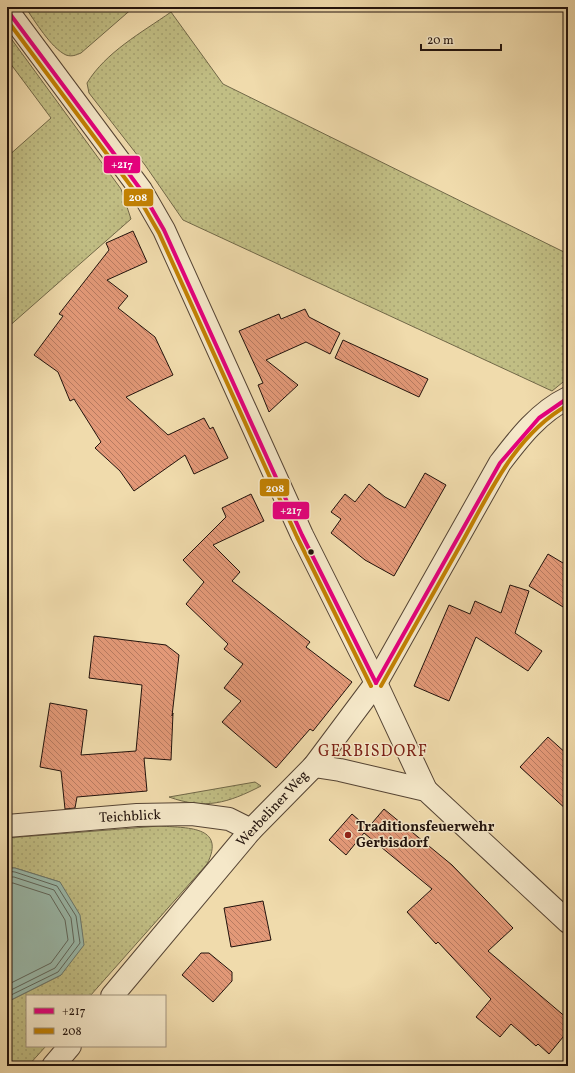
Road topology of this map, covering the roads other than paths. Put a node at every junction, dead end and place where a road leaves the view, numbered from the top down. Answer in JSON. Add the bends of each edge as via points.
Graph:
{"nodes":[{"id":1,"x":7,"y":10,"type":"edge"},
{"id":2,"x":568,"y":398,"type":"edge"},
{"id":3,"x":376,"y":683,"type":"junction"},
{"id":4,"x":314,"y":766,"type":"junction"},
{"id":5,"x":426,"y":790,"type":"junction"},
{"id":6,"x":7,"y":826,"type":"edge"},
{"id":7,"x":251,"y":830,"type":"junction"},
{"id":8,"x":568,"y":922,"type":"edge"},
{"id":9,"x":113,"y":995,"type":"edge"},
{"id":10,"x":69,"y":1047,"type":"edge"},
{"id":11,"x":53,"y":1066,"type":"edge"}],
"edges":[{"from":1,"to":3,"type":"street","via":[[141,190],[164,230],[302,535]]},
{"from":2,"to":3,"type":"street","name":"Werbeliner Weg","via":[[539,417],[500,463]]},
{"from":3,"to":4,"type":"street","name":"Werbeliner Weg"},
{"from":3,"to":5,"type":"street"},
{"from":4,"to":5,"type":"street"},
{"from":4,"to":7,"type":"street","name":"Werbeliner Weg"},
{"from":5,"to":8,"type":"street"},
{"from":6,"to":7,"type":"street","name":"Teichblick","via":[[137,815],[192,814],[229,819]]},
{"from":7,"to":9,"type":"street","name":"Werbeliner Weg"},
{"from":10,"to":11,"type":"street"}]}
